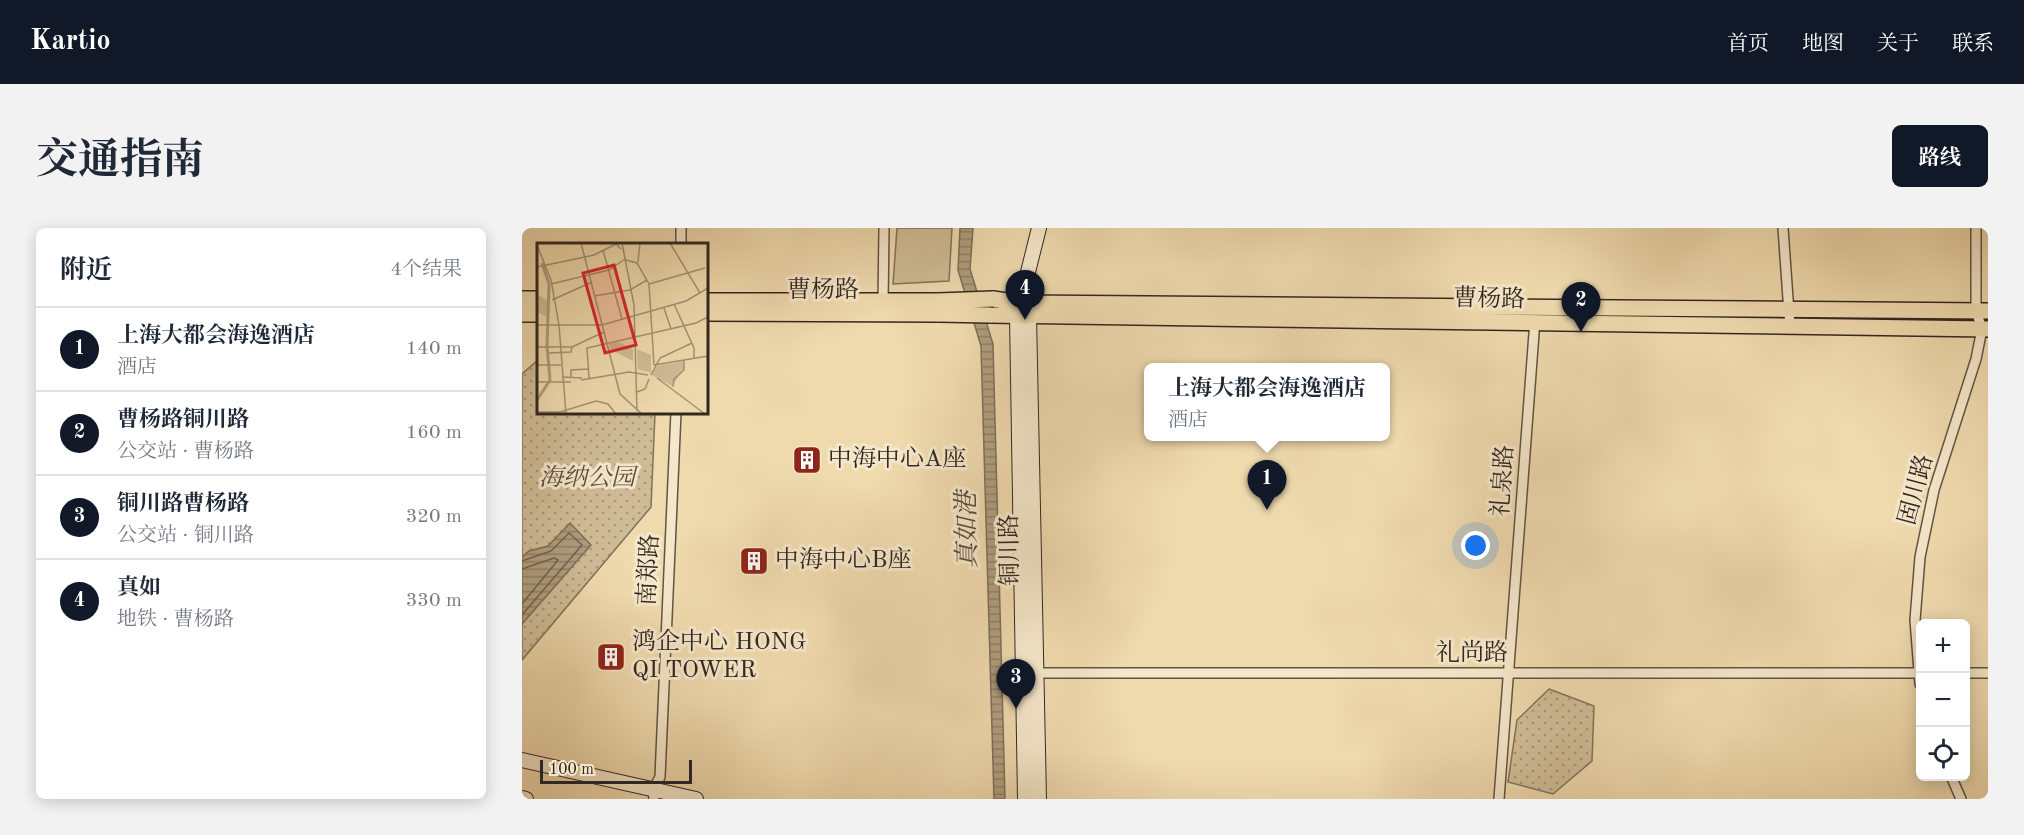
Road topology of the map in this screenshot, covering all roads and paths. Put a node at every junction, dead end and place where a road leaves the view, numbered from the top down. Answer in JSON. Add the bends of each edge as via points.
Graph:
{"nodes":[{"id":1,"x":884,"y":228,"type":"edge"},
{"id":2,"x":1039,"y":228,"type":"edge"},
{"id":3,"x":1784,"y":228,"type":"edge"},
{"id":4,"x":1976,"y":228,"type":"edge"},
{"id":5,"x":708,"y":302,"type":"edge"},
{"id":6,"x":884,"y":307,"type":"junction"},
{"id":7,"x":938,"y":308,"type":"junction"},
{"id":8,"x":1982,"y":311,"type":"edge"},
{"id":9,"x":1022,"y":312,"type":"junction"},
{"id":10,"x":708,"y":313,"type":"edge"},
{"id":11,"x":537,"y":314,"type":"edge"},
{"id":12,"x":522,"y":315,"type":"edge"},
{"id":13,"x":1536,"y":316,"type":"junction"},
{"id":14,"x":1790,"y":319,"type":"junction"},
{"id":15,"x":1985,"y":329,"type":"edge"},
{"id":16,"x":676,"y":414,"type":"edge"},
{"id":17,"x":1916,"y":633,"type":"edge"},
{"id":18,"x":1030,"y":673,"type":"junction"},
{"id":19,"x":1509,"y":673,"type":"junction"},
{"id":20,"x":1916,"y":673,"type":"edge"},
{"id":21,"x":1970,"y":673,"type":"edge"},
{"id":22,"x":1988,"y":673,"type":"edge"},
{"id":23,"x":522,"y":760,"type":"edge"},
{"id":24,"x":1953,"y":781,"type":"edge"},
{"id":25,"x":654,"y":794,"type":"edge"},
{"id":26,"x":696,"y":799,"type":"edge"},
{"id":27,"x":1025,"y":799,"type":"edge"},
{"id":28,"x":1039,"y":799,"type":"edge"},
{"id":29,"x":1499,"y":799,"type":"edge"},
{"id":30,"x":1961,"y":799,"type":"edge"}],
"edges":[{"from":1,"to":6,"type":"street"},
{"from":2,"to":9,"type":"main road","name":"铜川路"},
{"from":3,"to":14,"type":"street"},
{"from":4,"to":8,"type":"street"},
{"from":5,"to":6,"type":"main road","name":"曹杨路"},
{"from":6,"to":7,"type":"main road","name":"曹杨路"},
{"from":6,"to":10,"type":"main road","name":"曹杨路"},
{"from":7,"to":9,"type":"main road","name":"曹杨路","bridge":true,"via":[[990,315]]},
{"from":7,"to":9,"type":"main road","name":"曹杨路","bridge":true,"via":[[993,300]]},
{"from":8,"to":14,"type":"main road","name":"曹杨路"},
{"from":8,"to":15,"type":"street"},
{"from":9,"to":13,"type":"main road","name":"曹杨路"},
{"from":9,"to":18,"type":"main road","name":"铜川路"},
{"from":11,"to":12,"type":"main road"},
{"from":13,"to":14,"type":"main road","name":"曹杨路"},
{"from":13,"to":19,"type":"street","name":"礼泉路"},
{"from":14,"to":15,"type":"main road","name":"曹杨路"},
{"from":15,"to":17,"type":"street","name":"固川路","via":[[1934,490],[1920,557]]},
{"from":16,"to":25,"type":"street","name":"南郑路","via":[[660,777]]},
{"from":18,"to":19,"type":"street","name":"礼尚路"},
{"from":18,"to":27,"type":"main road","name":"铜川路"},
{"from":18,"to":28,"type":"main road","name":"铜川路"},
{"from":19,"to":20,"type":"street","name":"礼尚路"},
{"from":19,"to":29,"type":"street","name":"礼泉路"},
{"from":21,"to":22,"type":"street"},
{"from":23,"to":25,"type":"main road"},
{"from":24,"to":30,"type":"street"},
{"from":25,"to":26,"type":"main road"}]}
